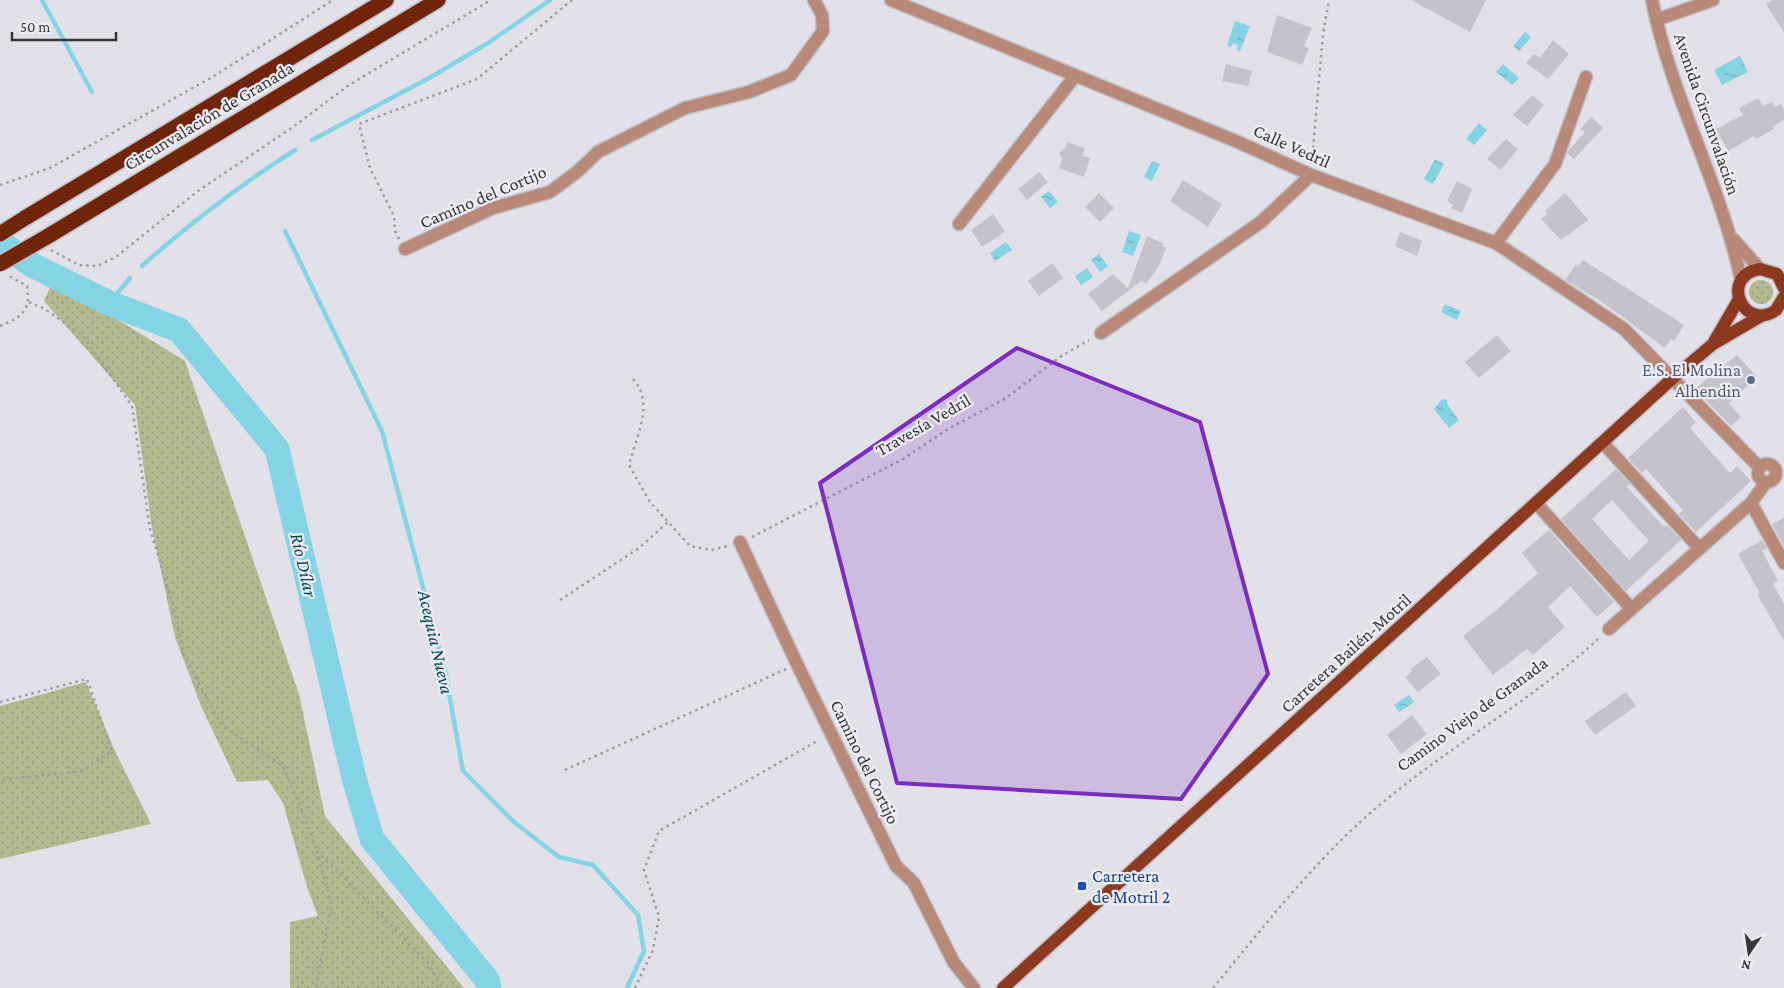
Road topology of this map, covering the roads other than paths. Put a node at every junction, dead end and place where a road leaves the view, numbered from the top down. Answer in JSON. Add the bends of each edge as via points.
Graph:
{"nodes":[{"id":1,"x":386,"y":0,"type":"edge"},
{"id":2,"x":438,"y":0,"type":"edge"},
{"id":3,"x":814,"y":0,"type":"edge"},
{"id":4,"x":891,"y":0,"type":"edge"},
{"id":5,"x":1652,"y":0,"type":"edge"},
{"id":6,"x":1714,"y":0,"type":"edge"},
{"id":7,"x":1656,"y":20,"type":"junction"},
{"id":8,"x":1075,"y":76,"type":"junction"},
{"id":9,"x":1586,"y":77,"type":"dead end"},
{"id":10,"x":1311,"y":175,"type":"junction"},
{"id":11,"x":959,"y":224,"type":"dead end"},
{"id":12,"x":0,"y":234,"type":"edge"},
{"id":13,"x":1732,"y":239,"type":"junction"},
{"id":14,"x":1496,"y":244,"type":"junction"},
{"id":15,"x":405,"y":249,"type":"road end"},
{"id":16,"x":0,"y":264,"type":"edge"},
{"id":17,"x":1784,"y":264,"type":"edge"},
{"id":18,"x":1766,"y":270,"type":"junction"},
{"id":19,"x":1741,"y":280,"type":"junction"},
{"id":20,"x":1784,"y":288,"type":"edge"},
{"id":21,"x":1784,"y":297,"type":"edge"},
{"id":22,"x":1739,"y":299,"type":"junction"},
{"id":23,"x":1761,"y":316,"type":"junction"},
{"id":24,"x":1101,"y":333,"type":"road end"},
{"id":25,"x":1713,"y":344,"type":"junction"},
{"id":26,"x":1674,"y":378,"type":"junction"},
{"id":27,"x":1603,"y":443,"type":"junction"},
{"id":28,"x":1780,"y":466,"type":"edge"},
{"id":29,"x":1760,"y":468,"type":"junction"},
{"id":30,"x":1766,"y":482,"type":"junction"},
{"id":31,"x":1750,"y":502,"type":"junction"},
{"id":32,"x":1536,"y":503,"type":"junction"},
{"id":33,"x":740,"y":542,"type":"road end"},
{"id":34,"x":1699,"y":548,"type":"junction"},
{"id":35,"x":1784,"y":563,"type":"edge"},
{"id":36,"x":1631,"y":608,"type":"junction"},
{"id":37,"x":1610,"y":628,"type":"road end"},
{"id":38,"x":974,"y":988,"type":"edge"},
{"id":39,"x":1003,"y":988,"type":"edge"}],
"edges":[{"from":1,"to":12,"type":"highway","name":"Circunvalación de Granada","bridge":true},
{"from":2,"to":16,"type":"highway","name":"Circunvalación de Granada","bridge":true},
{"from":3,"to":15,"type":"street","name":"Camino del Cortijo","via":[[822,15],[823,31],[791,75],[749,92],[685,108],[598,152],[578,172],[550,192],[493,208]]},
{"from":4,"to":8,"type":"street","name":"Calle Vedril"},
{"from":5,"to":7,"type":"street","name":"Avenida Circunvalación"},
{"from":6,"to":7,"type":"street"},
{"from":7,"to":13,"type":"street","name":"Avenida Circunvalación","via":[[1679,98]]},
{"from":8,"to":10,"type":"street","name":"Calle Vedril"},
{"from":8,"to":11,"type":"street"},
{"from":9,"to":14,"type":"street","via":[[1555,164]]},
{"from":10,"to":14,"type":"street","name":"Calle Vedril"},
{"from":10,"to":24,"type":"street","via":[[1261,222]]},
{"from":13,"to":18,"type":"street"},
{"from":13,"to":19,"type":"street"},
{"from":14,"to":26,"type":"street","name":"Calle Vedril","via":[[1624,329]]},
{"from":17,"to":18,"type":"main road"},
{"from":18,"to":19,"type":"main road","via":[[1749,272]]},
{"from":18,"to":20,"type":"main road","via":[[1780,279]]},
{"from":19,"to":22,"type":"main road"},
{"from":21,"to":23,"type":"main road","name":"Carretera Bailén-Motril","via":[[1776,310]]},
{"from":22,"to":23,"type":"main road","via":[[1746,310]]},
{"from":22,"to":25,"type":"main road","name":"Carretera Bailén-Motril"},
{"from":23,"to":25,"type":"main road","name":"Carretera Bailén-Motril"},
{"from":25,"to":26,"type":"main road","name":"Carretera Bailén-Motril"},
{"from":26,"to":27,"type":"main road","name":"Carretera Bailén-Motril"},
{"from":26,"to":29,"type":"street","name":"Calle Vedril"},
{"from":27,"to":32,"type":"main road","name":"Carretera Bailén-Motril"},
{"from":27,"to":34,"type":"street"},
{"from":28,"to":29,"type":"street","via":[[1767,464]]},
{"from":28,"to":30,"type":"street","via":[[1776,478]]},
{"from":29,"to":30,"type":"street","via":[[1759,477]]},
{"from":30,"to":31,"type":"street"},
{"from":31,"to":34,"type":"street"},
{"from":31,"to":35,"type":"street"},
{"from":32,"to":36,"type":"street"},
{"from":32,"to":39,"type":"main road","name":"Carretera Bailén-Motril"},
{"from":33,"to":38,"type":"street","name":"Camino del Cortijo","via":[[896,866],[914,884],[954,963]]},
{"from":34,"to":36,"type":"street"},
{"from":36,"to":37,"type":"street"}]}
